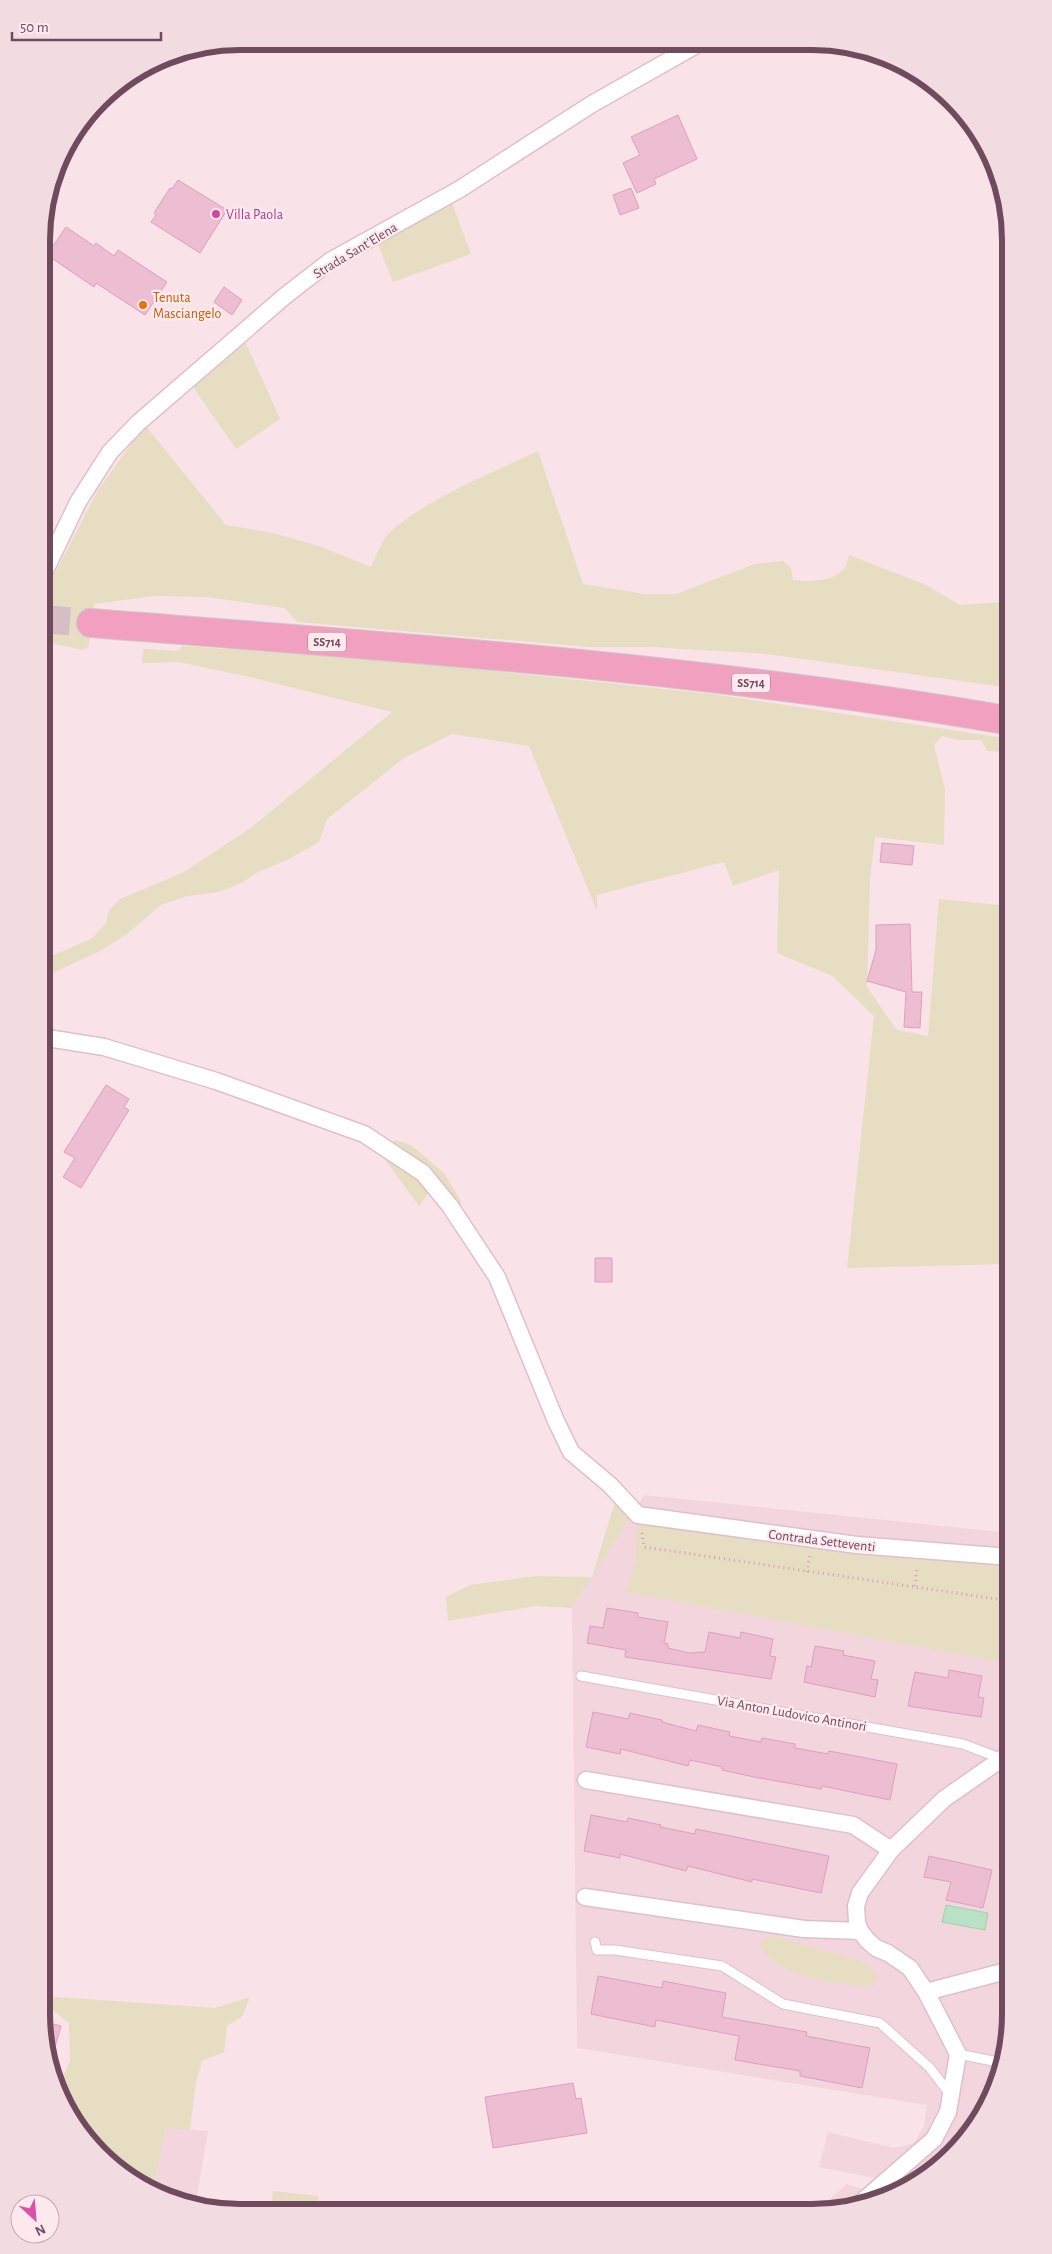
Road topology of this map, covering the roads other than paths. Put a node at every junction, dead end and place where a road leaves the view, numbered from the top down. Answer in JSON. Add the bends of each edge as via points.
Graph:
{"nodes":[{"id":1,"x":687,"y":50,"type":"edge"},
{"id":2,"x":50,"y":560,"type":"edge"},
{"id":3,"x":91,"y":623,"type":"tunnel mouth"},
{"id":4,"x":940,"y":708,"type":"junction"},
{"id":5,"x":1002,"y":711,"type":"edge"},
{"id":6,"x":1002,"y":719,"type":"edge"},
{"id":7,"x":50,"y":1037,"type":"edge"},
{"id":8,"x":1002,"y":1556,"type":"edge"},
{"id":9,"x":581,"y":1676,"type":"dead end"},
{"id":10,"x":1002,"y":1755,"type":"edge"},
{"id":11,"x":1002,"y":1759,"type":"edge"},
{"id":12,"x":586,"y":1780,"type":"dead end"},
{"id":13,"x":891,"y":1850,"type":"junction"},
{"id":14,"x":585,"y":1897,"type":"dead end"},
{"id":15,"x":860,"y":1931,"type":"junction"},
{"id":16,"x":595,"y":1942,"type":"dead end"},
{"id":17,"x":1002,"y":1972,"type":"edge"},
{"id":18,"x":926,"y":1992,"type":"junction"},
{"id":19,"x":958,"y":2054,"type":"junction"},
{"id":20,"x":994,"y":2061,"type":"dead end"},
{"id":21,"x":950,"y":2094,"type":"junction"},
{"id":22,"x":870,"y":2195,"type":"edge"}],
"edges":[{"from":1,"to":2,"type":"street","name":"Strada Sant'Elena","via":[[592,104],[460,189],[330,261],[285,296],[138,423],[110,452],[78,502]]},
{"from":3,"to":4,"type":"highway","number":"SS714","via":[[562,662]]},
{"from":4,"to":5,"type":"highway"},
{"from":4,"to":6,"type":"highway","number":"SS714"},
{"from":7,"to":8,"type":"street","name":"Contrada Setteventi","via":[[104,1047],[216,1081],[364,1134],[423,1173],[450,1206],[497,1277],[571,1452],[637,1513],[857,1545]]},
{"from":9,"to":10,"type":"lane","name":"Via Anton Ludovico Antinori","via":[[963,1744]]},
{"from":11,"to":13,"type":"street","name":"Via Anton Ludovico Antinori","via":[[944,1798]]},
{"from":12,"to":13,"type":"street","via":[[854,1825]]},
{"from":13,"to":15,"type":"street","name":"Via Anton Ludovico Antinori","via":[[860,1893],[856,1906]]},
{"from":14,"to":15,"type":"street","via":[[804,1929]]},
{"from":15,"to":18,"type":"street","via":[[876,1948],[910,1968]]},
{"from":16,"to":21,"type":"lane","via":[[597,1950],[722,1966],[783,2004],[880,2023],[930,2068]]},
{"from":17,"to":18,"type":"street"},
{"from":18,"to":19,"type":"street"},
{"from":19,"to":20,"type":"lane"},
{"from":19,"to":21,"type":"street"},
{"from":21,"to":22,"type":"street","via":[[948,2112],[934,2139]]}]}
